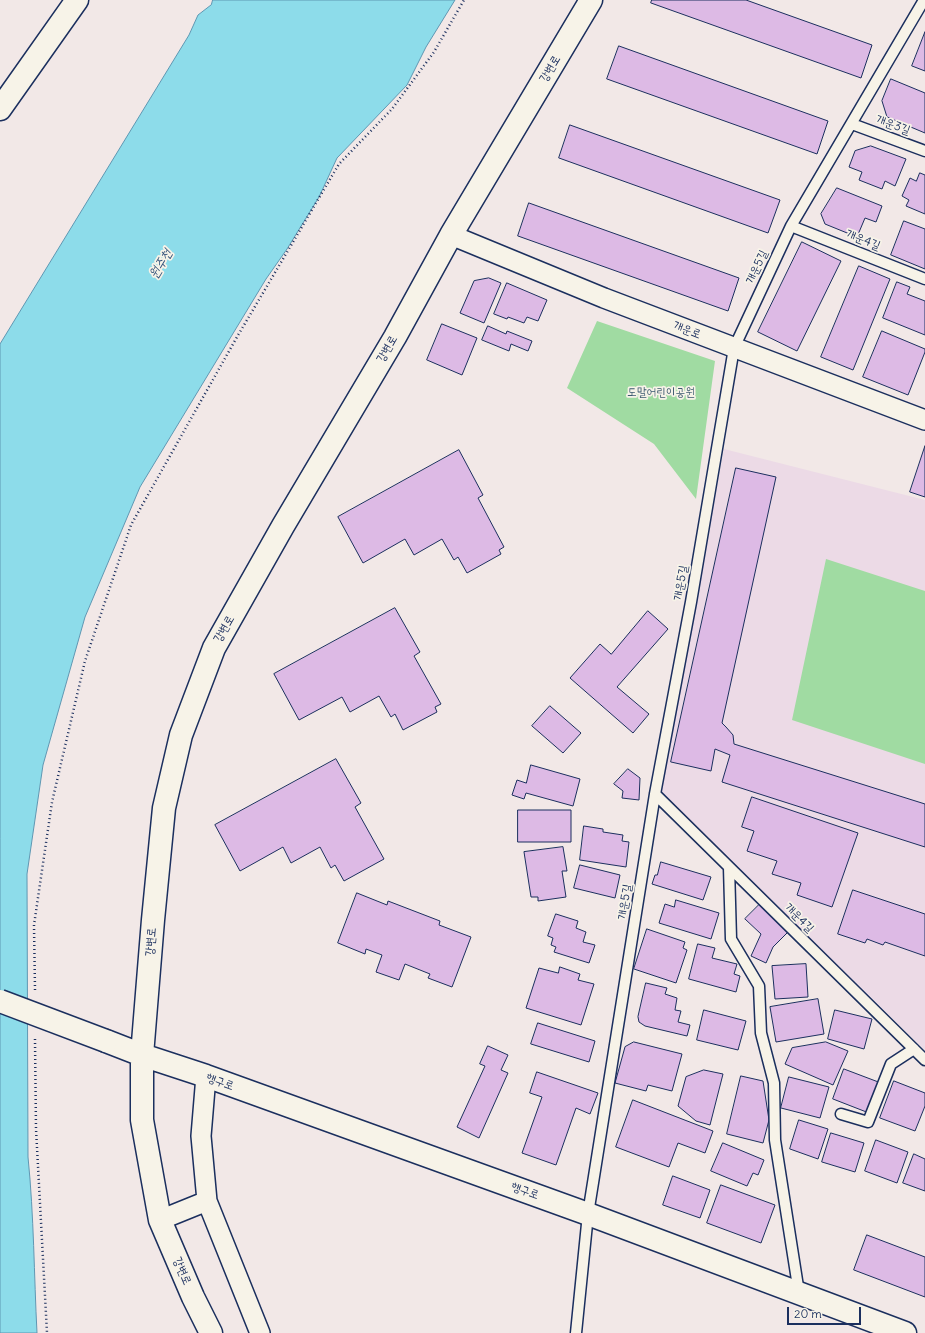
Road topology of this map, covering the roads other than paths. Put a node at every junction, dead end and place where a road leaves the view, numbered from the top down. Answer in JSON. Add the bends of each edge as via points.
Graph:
{"nodes":[{"id":1,"x":77,"y":0,"type":"edge"},
{"id":2,"x":591,"y":0,"type":"edge"},
{"id":3,"x":924,"y":0,"type":"edge"},
{"id":4,"x":921,"y":17,"type":"edge"},
{"id":5,"x":0,"y":109,"type":"edge"},
{"id":6,"x":852,"y":124,"type":"junction"},
{"id":7,"x":925,"y":151,"type":"edge"},
{"id":8,"x":791,"y":226,"type":"junction"},
{"id":9,"x":451,"y":235,"type":"junction"},
{"id":10,"x":925,"y":279,"type":"edge"},
{"id":11,"x":734,"y":348,"type":"junction"},
{"id":12,"x":925,"y":420,"type":"edge"},
{"id":13,"x":655,"y":794,"type":"junction"},
{"id":14,"x":729,"y":867,"type":"junction"},
{"id":15,"x":0,"y":1001,"type":"edge"},
{"id":16,"x":914,"y":1049,"type":"junction"},
{"id":17,"x":142,"y":1055,"type":"junction"},
{"id":18,"x":925,"y":1060,"type":"edge"},
{"id":19,"x":206,"y":1076,"type":"junction"},
{"id":20,"x":841,"y":1114,"type":"dead end"},
{"id":21,"x":207,"y":1201,"type":"junction"},
{"id":22,"x":588,"y":1214,"type":"junction"},
{"id":23,"x":160,"y":1220,"type":"junction"},
{"id":24,"x":799,"y":1293,"type":"junction"},
{"id":25,"x":211,"y":1333,"type":"edge"},
{"id":26,"x":260,"y":1333,"type":"edge"},
{"id":27,"x":576,"y":1333,"type":"edge"},
{"id":28,"x":905,"y":1333,"type":"edge"}],
"edges":[{"from":1,"to":5,"type":"street"},
{"from":2,"to":9,"type":"street","name":"강변로"},
{"from":3,"to":4,"type":"lane","name":"개운5길"},
{"from":4,"to":6,"type":"lane","name":"개운5길"},
{"from":6,"to":7,"type":"lane","name":"개운3길"},
{"from":6,"to":8,"type":"lane","name":"개운5길"},
{"from":8,"to":10,"type":"lane","name":"개운4길"},
{"from":8,"to":11,"type":"lane","name":"개운5길"},
{"from":9,"to":11,"type":"street","name":"개운로"},
{"from":9,"to":17,"type":"street","name":"강변로","via":[[214,648],[184,728],[164,808]]},
{"from":11,"to":12,"type":"street","name":"개운로"},
{"from":11,"to":13,"type":"lane","name":"개운5길"},
{"from":13,"to":14,"type":"lane","name":"개운4길"},
{"from":13,"to":22,"type":"lane","name":"개운5길"},
{"from":14,"to":16,"type":"lane","name":"개운4길"},
{"from":14,"to":24,"type":"lane","via":[[731,939],[759,986],[761,1033],[774,1083],[775,1140]]},
{"from":15,"to":17,"type":"street","name":"행구로","bridge":true},
{"from":16,"to":18,"type":"lane","name":"개운4길"},
{"from":16,"to":20,"type":"lane","via":[[891,1064],[868,1122]]},
{"from":17,"to":19,"type":"street","name":"행구로"},
{"from":17,"to":23,"type":"street","name":"강변로","via":[[142,1120]]},
{"from":19,"to":21,"type":"street","via":[[201,1136]]},
{"from":19,"to":22,"type":"street","name":"행구로"},
{"from":21,"to":23,"type":"street"},
{"from":21,"to":26,"type":"street"},
{"from":22,"to":24,"type":"street","name":"행구로"},
{"from":22,"to":27,"type":"lane","name":"개운5길"},
{"from":23,"to":25,"type":"street","name":"강변로"},
{"from":24,"to":28,"type":"street","name":"행구로"}]}
